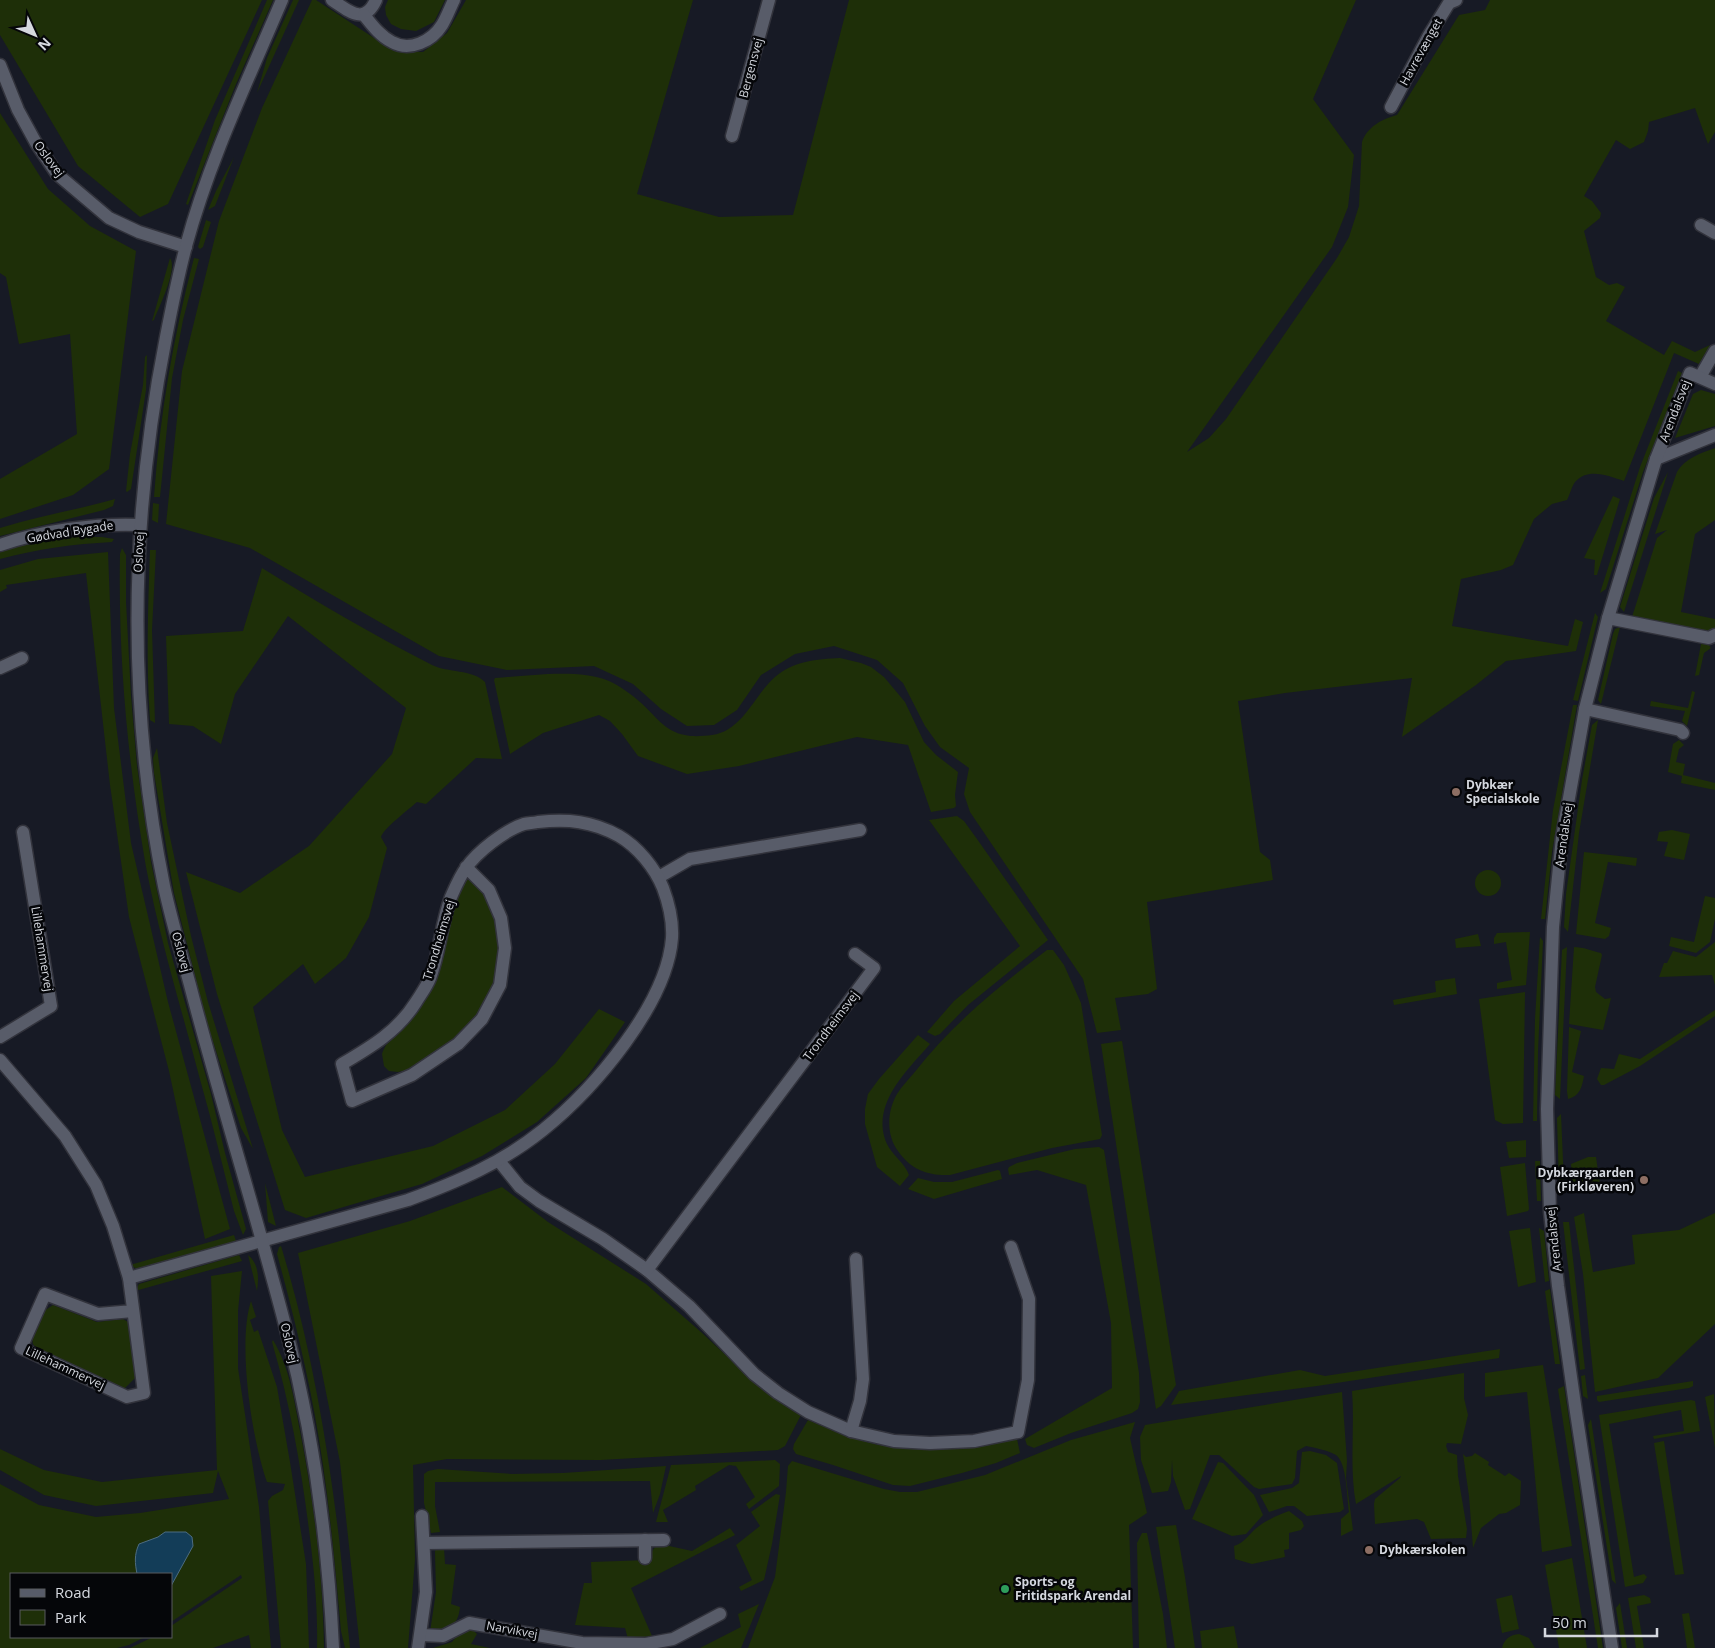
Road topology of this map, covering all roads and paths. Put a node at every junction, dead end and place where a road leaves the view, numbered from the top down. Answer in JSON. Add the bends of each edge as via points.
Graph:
{"nodes":[{"id":1,"x":282,"y":0,"type":"edge"},
{"id":2,"x":332,"y":0,"type":"edge"},
{"id":3,"x":376,"y":0,"type":"edge"},
{"id":4,"x":454,"y":0,"type":"edge"},
{"id":5,"x":770,"y":0,"type":"edge"},
{"id":6,"x":1456,"y":0,"type":"edge"},
{"id":7,"x":364,"y":15,"type":"junction"},
{"id":8,"x":0,"y":65,"type":"edge"},
{"id":9,"x":1391,"y":107,"type":"dead end"},
{"id":10,"x":732,"y":136,"type":"dead end"},
{"id":11,"x":1701,"y":225,"type":"dead end"},
{"id":12,"x":1715,"y":233,"type":"edge"},
{"id":13,"x":186,"y":247,"type":"junction"},
{"id":14,"x":1715,"y":351,"type":"edge"},
{"id":15,"x":1700,"y":377,"type":"junction"},
{"id":16,"x":1715,"y":384,"type":"edge"},
{"id":17,"x":1715,"y":435,"type":"edge"},
{"id":18,"x":1656,"y":459,"type":"junction"},
{"id":19,"x":140,"y":525,"type":"junction"},
{"id":20,"x":0,"y":545,"type":"edge"},
{"id":21,"x":1608,"y":618,"type":"junction"},
{"id":22,"x":1715,"y":635,"type":"edge"},
{"id":23,"x":22,"y":658,"type":"dead end"},
{"id":24,"x":0,"y":668,"type":"edge"},
{"id":25,"x":1586,"y":709,"type":"junction"},
{"id":26,"x":1683,"y":733,"type":"dead end"},
{"id":27,"x":860,"y":830,"type":"dead end"},
{"id":28,"x":22,"y":832,"type":"dead end"},
{"id":29,"x":466,"y":867,"type":"junction"},
{"id":30,"x":659,"y":876,"type":"junction"},
{"id":31,"x":855,"y":954,"type":"dead end"},
{"id":32,"x":0,"y":1037,"type":"edge"},
{"id":33,"x":0,"y":1060,"type":"edge"},
{"id":34,"x":499,"y":1161,"type":"junction"},
{"id":35,"x":261,"y":1240,"type":"junction"},
{"id":36,"x":1011,"y":1247,"type":"dead end"},
{"id":37,"x":856,"y":1259,"type":"dead end"},
{"id":38,"x":647,"y":1270,"type":"junction"},
{"id":39,"x":129,"y":1278,"type":"junction"},
{"id":40,"x":133,"y":1311,"type":"junction"},
{"id":41,"x":850,"y":1431,"type":"junction"},
{"id":42,"x":422,"y":1516,"type":"dead end"},
{"id":43,"x":645,"y":1540,"type":"junction"},
{"id":44,"x":664,"y":1540,"type":"dead end"},
{"id":45,"x":424,"y":1542,"type":"junction"},
{"id":46,"x":645,"y":1558,"type":"dead end"},
{"id":47,"x":720,"y":1614,"type":"dead end"},
{"id":48,"x":419,"y":1642,"type":"edge"},
{"id":49,"x":333,"y":1648,"type":"edge"},
{"id":50,"x":1612,"y":1648,"type":"edge"}],
"edges":[{"from":1,"to":13,"type":"street","name":"Oslovej","via":[[228,127]]},
{"from":2,"to":7,"type":"street","via":[[354,14]]},
{"from":3,"to":7,"type":"street"},
{"from":4,"to":7,"type":"street","via":[[442,26],[420,44],[392,43]]},
{"from":5,"to":10,"type":"street","name":"Bergensvej"},
{"from":6,"to":9,"type":"street","name":"Havrevænget","via":[[1449,3],[1428,37]]},
{"from":8,"to":13,"type":"street","name":"Oslovej","via":[[18,110],[57,174],[109,218],[139,232]]},
{"from":11,"to":12,"type":"street"},
{"from":13,"to":19,"type":"street","name":"Oslovej","via":[[155,391]]},
{"from":14,"to":15,"type":"street","name":"Arendalsvej"},
{"from":15,"to":16,"type":"street","name":"Arendalsvej"},
{"from":15,"to":18,"type":"street","name":"Arendalsvej","via":[[1690,373]]},
{"from":17,"to":18,"type":"street","name":"Arendalsvej"},
{"from":18,"to":21,"type":"street","name":"Arendalsvej"},
{"from":19,"to":20,"type":"street","name":"Gødvad Bygade","via":[[71,529]]},
{"from":19,"to":35,"type":"street","name":"Oslovej","via":[[137,659],[142,739],[154,830],[170,908]]},
{"from":21,"to":22,"type":"street","via":[[1709,638]]},
{"from":21,"to":25,"type":"street","name":"Arendalsvej"},
{"from":23,"to":24,"type":"street"},
{"from":25,"to":26,"type":"street"},
{"from":25,"to":50,"type":"street","name":"Arendalsvej","via":[[1562,837],[1552,927],[1547,1130],[1550,1212],[1558,1286]]},
{"from":27,"to":30,"type":"street","via":[[690,859]]},
{"from":28,"to":32,"type":"street","name":"Lillehammervej","via":[[52,1006]]},
{"from":29,"to":29,"type":"street","name":"Trondheimsvej","via":[[451,897],[430,978],[415,1004],[380,1042],[342,1064],[352,1101],[412,1075],[458,1044],[482,1019],[500,985],[505,948],[501,918],[489,890]]},
{"from":29,"to":30,"type":"street","name":"Trondheimsvej","via":[[488,846],[524,824],[560,820],[588,823],[620,836],[640,852]]},
{"from":30,"to":34,"type":"street","name":"Trondheimsvej","via":[[671,910],[672,938],[666,968],[653,999],[616,1056],[579,1098]]},
{"from":31,"to":38,"type":"street","name":"Trondheimsvej","via":[[874,968]]},
{"from":33,"to":39,"type":"street","name":"Lillehammervej","via":[[65,1136],[96,1185]]},
{"from":34,"to":35,"type":"street","name":"Trondheimsvej","via":[[452,1184],[408,1200]]},
{"from":34,"to":38,"type":"street","via":[[520,1187],[539,1201],[604,1239]]},
{"from":35,"to":39,"type":"street"},
{"from":35,"to":49,"type":"street","name":"Oslovej","via":[[287,1332],[309,1430],[324,1539]]},
{"from":36,"to":41,"type":"street","via":[[1029,1299],[1028,1380],[1018,1432],[974,1441],[930,1443],[894,1441]]},
{"from":37,"to":41,"type":"street","via":[[863,1379]]},
{"from":38,"to":41,"type":"street","via":[[689,1306],[754,1374],[808,1412]]},
{"from":39,"to":40,"type":"street","name":"Lillehammervej"},
{"from":40,"to":40,"type":"street","name":"Lillehammervej","via":[[144,1393],[127,1397],[21,1348],[45,1294],[98,1314]]},
{"from":42,"to":45,"type":"street","name":"Narvikvej"},
{"from":43,"to":44,"type":"street"},
{"from":43,"to":45,"type":"street"},
{"from":43,"to":46,"type":"street"},
{"from":45,"to":48,"type":"street","name":"Narvikvej","via":[[426,1592]]},
{"from":47,"to":48,"type":"street","name":"Narvikvej","via":[[673,1639],[646,1644],[582,1642],[469,1622],[443,1636]]}]}
